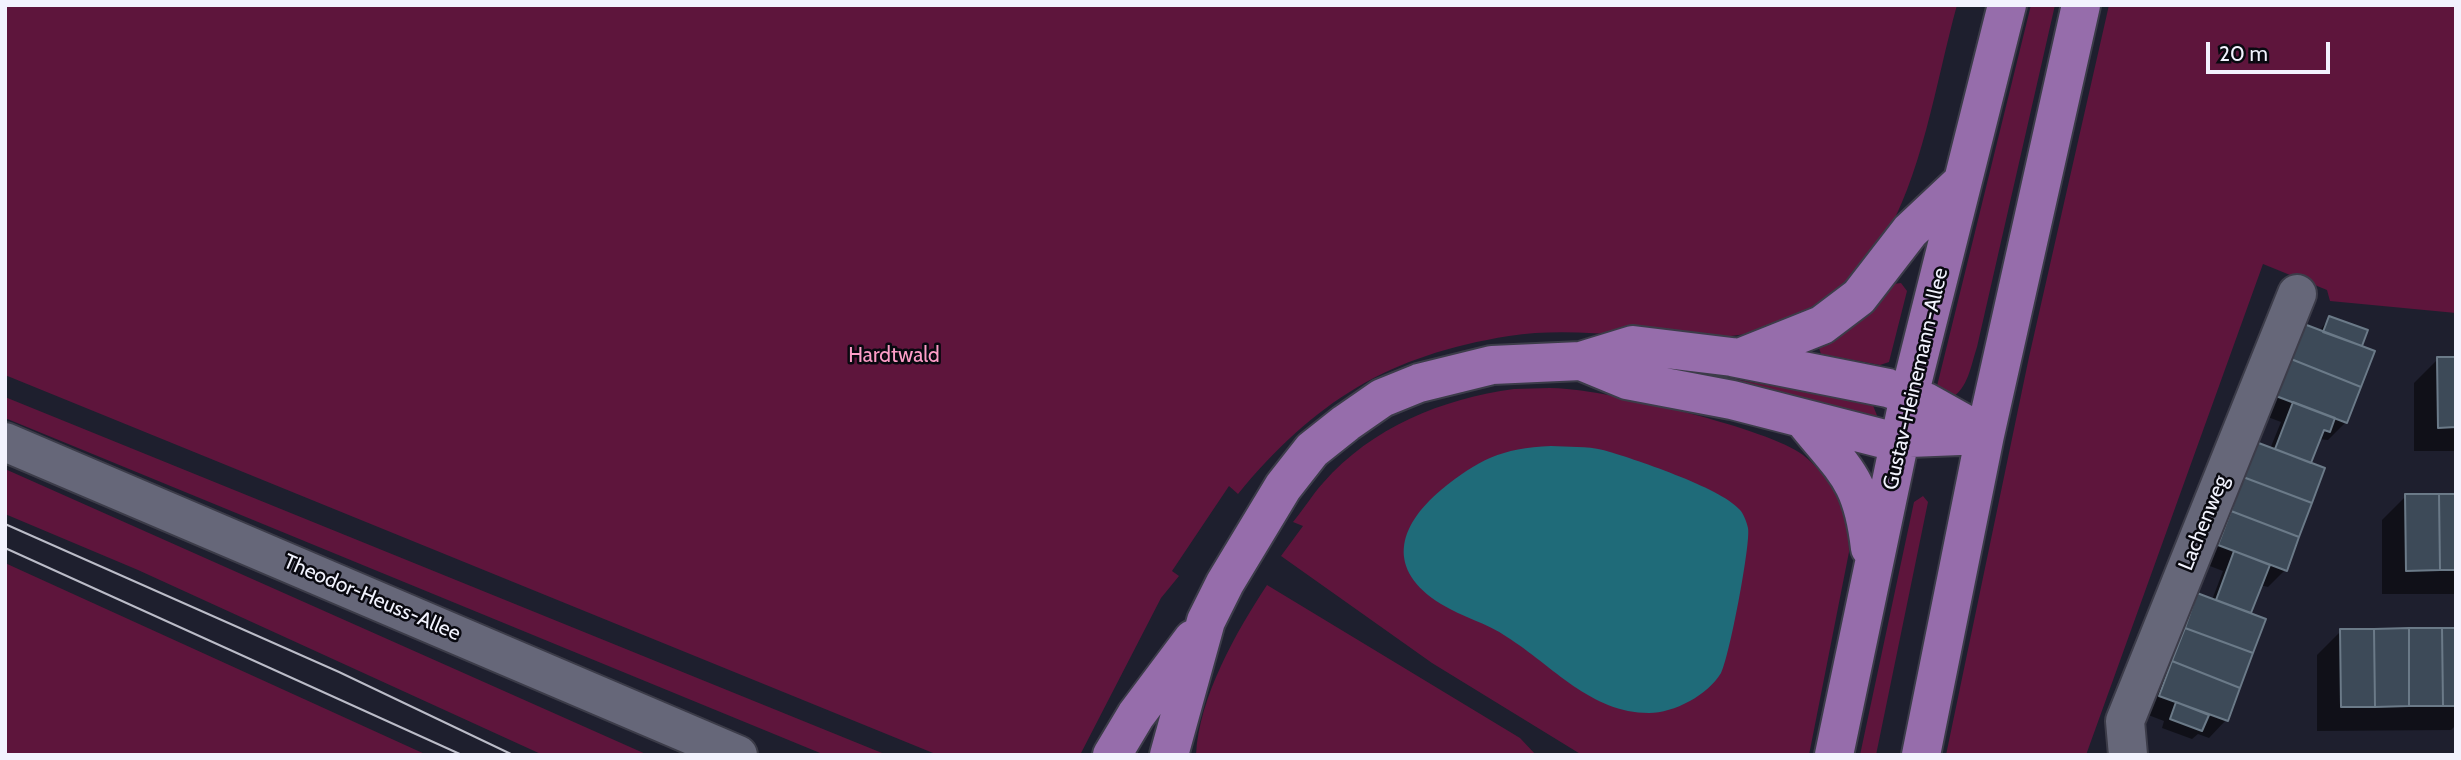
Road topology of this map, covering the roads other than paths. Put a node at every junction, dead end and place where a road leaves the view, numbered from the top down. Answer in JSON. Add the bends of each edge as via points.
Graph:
{"nodes":[{"id":1,"x":2007,"y":5,"type":"edge"},
{"id":2,"x":2081,"y":5,"type":"edge"},
{"id":3,"x":1960,"y":184,"type":"junction"},
{"id":4,"x":2297,"y":294,"type":"dead end"},
{"id":5,"x":1740,"y":358,"type":"junction"},
{"id":6,"x":1581,"y":362,"type":"junction"},
{"id":7,"x":1909,"y":396,"type":"junction"},
{"id":8,"x":1804,"y":420,"type":"junction"},
{"id":9,"x":1985,"y":435,"type":"junction"},
{"id":10,"x":1901,"y":439,"type":"junction"},
{"id":11,"x":5,"y":442,"type":"edge"},
{"id":12,"x":1872,"y":574,"type":"junction"},
{"id":13,"x":1206,"y":621,"type":"junction"},
{"id":14,"x":738,"y":755,"type":"edge"},
{"id":15,"x":1112,"y":755,"type":"edge"},
{"id":16,"x":1169,"y":755,"type":"edge"},
{"id":17,"x":1834,"y":755,"type":"edge"},
{"id":18,"x":1921,"y":755,"type":"edge"},
{"id":19,"x":2128,"y":755,"type":"edge"}],
"edges":[{"from":1,"to":3,"type":"main road","name":"Gustav-Heinemann-Allee"},
{"from":2,"to":9,"type":"main road"},
{"from":3,"to":5,"type":"main road","via":[[1910,231],[1859,297],[1822,325]]},
{"from":3,"to":7,"type":"main road","name":"Gustav-Heinemann-Allee"},
{"from":4,"to":19,"type":"main road","name":"Lachenweg","via":[[2125,721]]},
{"from":5,"to":6,"type":"main road","via":[[1633,345]]},
{"from":5,"to":7,"type":"main road","via":[[1819,372]]},
{"from":6,"to":8,"type":"main road","via":[[1627,380],[1732,400]]},
{"from":6,"to":13,"type":"main road","via":[[1492,365],[1419,383],[1382,398],[1312,450],[1283,487]]},
{"from":7,"to":9,"type":"main road"},
{"from":7,"to":10,"type":"main road","name":"Gustav-Heinemann-Allee"},
{"from":8,"to":10,"type":"main road"},
{"from":8,"to":12,"type":"main road","via":[[1839,460],[1861,496]]},
{"from":9,"to":10,"type":"main road"},
{"from":9,"to":18,"type":"main road"},
{"from":10,"to":12,"type":"main road","name":"Gustav-Heinemann-Allee"},
{"from":11,"to":14,"type":"main road","name":"Theodor-Heuss-Allee"},
{"from":12,"to":17,"type":"main road","name":"Gustav-Heinemann-Allee"},
{"from":13,"to":15,"type":"main road"},
{"from":13,"to":16,"type":"main road"}]}
